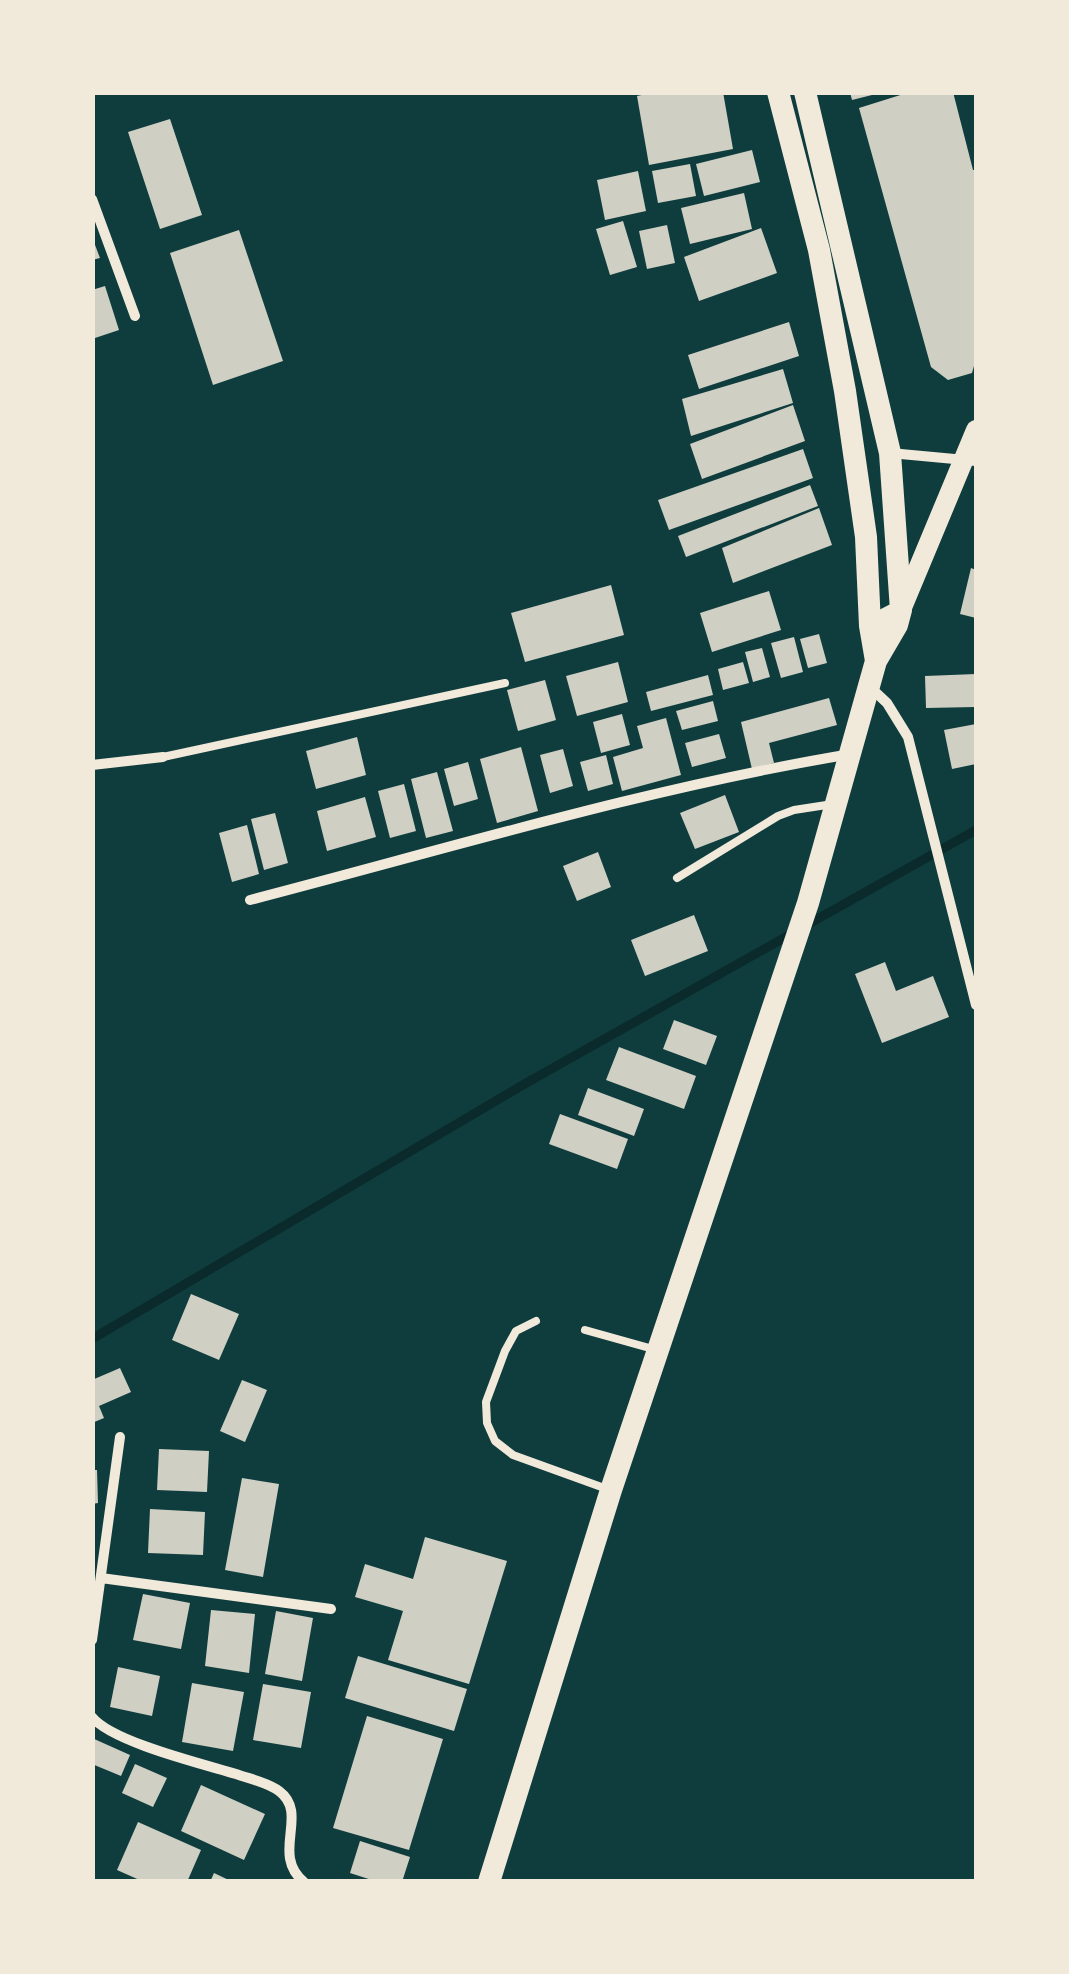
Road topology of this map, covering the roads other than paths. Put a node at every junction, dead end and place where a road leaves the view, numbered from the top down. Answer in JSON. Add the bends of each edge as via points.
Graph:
{"nodes":[{"id":1,"x":778,"y":92,"type":"edge"},
{"id":2,"x":805,"y":92,"type":"edge"},
{"id":3,"x":92,"y":199,"type":"edge"},
{"id":4,"x":831,"y":247,"type":"junction"},
{"id":5,"x":135,"y":316,"type":"dead end"},
{"id":6,"x":976,"y":430,"type":"edge"},
{"id":7,"x":890,"y":454,"type":"junction"},
{"id":8,"x":971,"y":461,"type":"edge"},
{"id":9,"x":902,"y":610,"type":"junction"},
{"id":10,"x":870,"y":626,"type":"junction"},
{"id":11,"x":876,"y":661,"type":"junction"},
{"id":12,"x":505,"y":683,"type":"dead end"},
{"id":13,"x":870,"y":687,"type":"junction"},
{"id":14,"x":852,"y":754,"type":"junction"},
{"id":15,"x":163,"y":757,"type":"joint"},
{"id":16,"x":92,"y":765,"type":"edge"},
{"id":17,"x":837,"y":804,"type":"junction"},
{"id":18,"x":678,"y":878,"type":"dead end"},
{"id":19,"x":250,"y":900,"type":"dead end"},
{"id":20,"x":976,"y":1005,"type":"edge"},
{"id":21,"x":536,"y":1322,"type":"dead end"},
{"id":22,"x":585,"y":1330,"type":"dead end"},
{"id":23,"x":658,"y":1350,"type":"junction"},
{"id":24,"x":120,"y":1437,"type":"dead end"},
{"id":25,"x":611,"y":1490,"type":"junction"},
{"id":26,"x":101,"y":1578,"type":"junction"},
{"id":27,"x":330,"y":1609,"type":"dead end"},
{"id":28,"x":92,"y":1640,"type":"edge"},
{"id":29,"x":92,"y":1717,"type":"edge"},
{"id":30,"x":304,"y":1882,"type":"edge"},
{"id":31,"x":489,"y":1882,"type":"edge"}],
"edges":[{"from":1,"to":4,"type":"main road"},
{"from":2,"to":4,"type":"main road"},
{"from":3,"to":5,"type":"street"},
{"from":4,"to":7,"type":"main road"},
{"from":4,"to":10,"type":"main road","via":[[866,536]]},
{"from":6,"to":8,"type":"main road"},
{"from":7,"to":8,"type":"street"},
{"from":7,"to":9,"type":"main road"},
{"from":8,"to":9,"type":"main road"},
{"from":9,"to":10,"type":"main road"},
{"from":9,"to":11,"type":"main road"},
{"from":10,"to":11,"type":"main road"},
{"from":11,"to":13,"type":"main road"},
{"from":12,"to":15,"type":"lane"},
{"from":13,"to":14,"type":"main road"},
{"from":13,"to":20,"type":"street","via":[[908,737]]},
{"from":14,"to":17,"type":"main road"},
{"from":14,"to":19,"type":"street","via":[[584,810]]},
{"from":15,"to":16,"type":"street"},
{"from":17,"to":18,"type":"lane","via":[[778,816]]},
{"from":17,"to":23,"type":"main road"},
{"from":21,"to":25,"type":"lane","via":[[516,1331],[486,1402],[495,1441]]},
{"from":22,"to":23,"type":"lane"},
{"from":23,"to":25,"type":"main road"},
{"from":24,"to":26,"type":"street"},
{"from":25,"to":31,"type":"main road"},
{"from":26,"to":27,"type":"street"},
{"from":26,"to":28,"type":"street"},
{"from":29,"to":30,"type":"street","via":[[145,1745],[278,1790],[292,1810],[288,1859]]}]}
